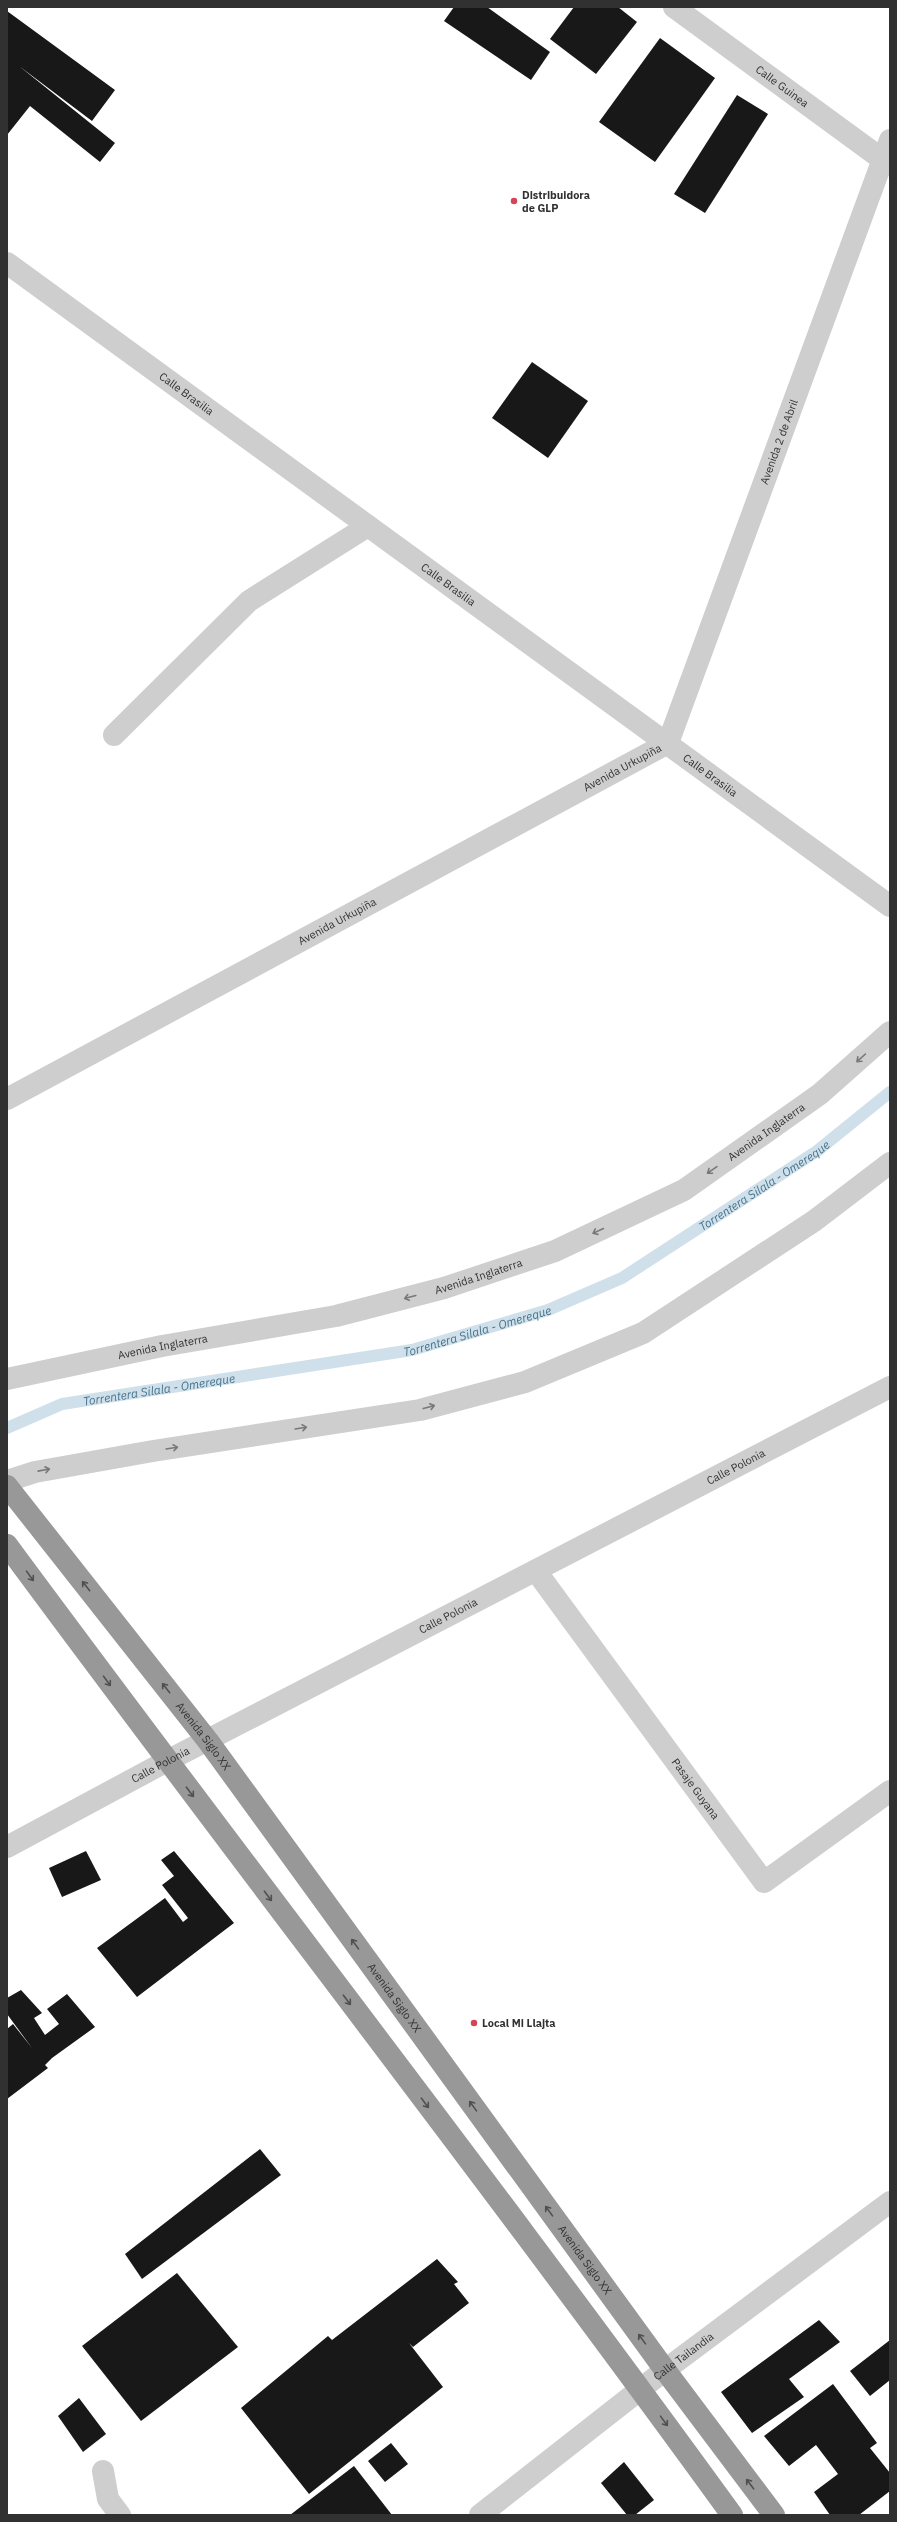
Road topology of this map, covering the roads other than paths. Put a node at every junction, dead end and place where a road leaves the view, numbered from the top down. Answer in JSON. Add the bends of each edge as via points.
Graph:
{"nodes":[{"id":1,"x":674,"y":7,"type":"edge"},
{"id":2,"x":888,"y":155,"type":"edge"},
{"id":3,"x":7,"y":263,"type":"edge"},
{"id":4,"x":368,"y":526,"type":"junction"},
{"id":5,"x":114,"y":735,"type":"dead end"},
{"id":6,"x":668,"y":743,"type":"junction"},
{"id":7,"x":890,"y":906,"type":"edge"},
{"id":8,"x":890,"y":1032,"type":"edge"},
{"id":9,"x":7,"y":1099,"type":"edge"},
{"id":10,"x":890,"y":1163,"type":"edge"},
{"id":11,"x":7,"y":1379,"type":"edge"},
{"id":12,"x":890,"y":1387,"type":"edge"},
{"id":13,"x":7,"y":1481,"type":"edge"},
{"id":14,"x":7,"y":1486,"type":"edge"},
{"id":15,"x":7,"y":1545,"type":"edge"},
{"id":16,"x":536,"y":1571,"type":"junction"},
{"id":17,"x":208,"y":1741,"type":"junction"},
{"id":18,"x":167,"y":1761,"type":"junction"},
{"id":19,"x":890,"y":1791,"type":"edge"},
{"id":20,"x":7,"y":1847,"type":"edge"},
{"id":21,"x":890,"y":2202,"type":"edge"},
{"id":22,"x":665,"y":2370,"type":"junction"},
{"id":23,"x":641,"y":2389,"type":"junction"},
{"id":24,"x":103,"y":2471,"type":"dead end"},
{"id":25,"x":120,"y":2515,"type":"edge"},
{"id":26,"x":480,"y":2515,"type":"edge"},
{"id":27,"x":732,"y":2515,"type":"edge"},
{"id":28,"x":774,"y":2515,"type":"edge"}],
"edges":[{"from":1,"to":2,"type":"street","name":"Calle Guinea"},
{"from":2,"to":6,"type":"street","name":"Avenida 2 de Abril"},
{"from":3,"to":4,"type":"street","name":"Calle Brasilia"},
{"from":4,"to":5,"type":"street","via":[[249,601]]},
{"from":4,"to":6,"type":"street","name":"Calle Brasilia"},
{"from":6,"to":7,"type":"street","name":"Calle Brasilia"},
{"from":6,"to":9,"type":"street","name":"Avenida Urkupiña"},
{"from":8,"to":11,"type":"street","name":"Avenida Inglaterra","one_way":true,"via":[[820,1094],[684,1190],[555,1251],[444,1288],[336,1316],[162,1346]]},
{"from":13,"to":10,"type":"street","one_way":true,"via":[[35,1472],[139,1453],[420,1410],[525,1382],[643,1332],[814,1221]]},
{"from":12,"to":16,"type":"street","name":"Calle Polonia"},
{"from":17,"to":14,"type":"highway","name":"Avenida Siglo XX","one_way":true},
{"from":15,"to":18,"type":"highway","one_way":true},
{"from":16,"to":17,"type":"street","name":"Calle Polonia"},
{"from":16,"to":19,"type":"street","name":"Pasaje Guyana","via":[[764,1882]]},
{"from":17,"to":18,"type":"street","name":"Calle Polonia"},
{"from":22,"to":17,"type":"highway","name":"Avenida Siglo XX","one_way":true},
{"from":18,"to":20,"type":"street","name":"Calle Polonia"},
{"from":18,"to":23,"type":"highway","one_way":true},
{"from":21,"to":22,"type":"street","name":"Calle Tailandia"},
{"from":22,"to":23,"type":"street","name":"Calle Tailandia"},
{"from":28,"to":22,"type":"highway","name":"Avenida Siglo XX","one_way":true},
{"from":23,"to":26,"type":"street","name":"Calle Tailandia"},
{"from":23,"to":27,"type":"highway","one_way":true},
{"from":24,"to":25,"type":"street","via":[[108,2499]]}]}
